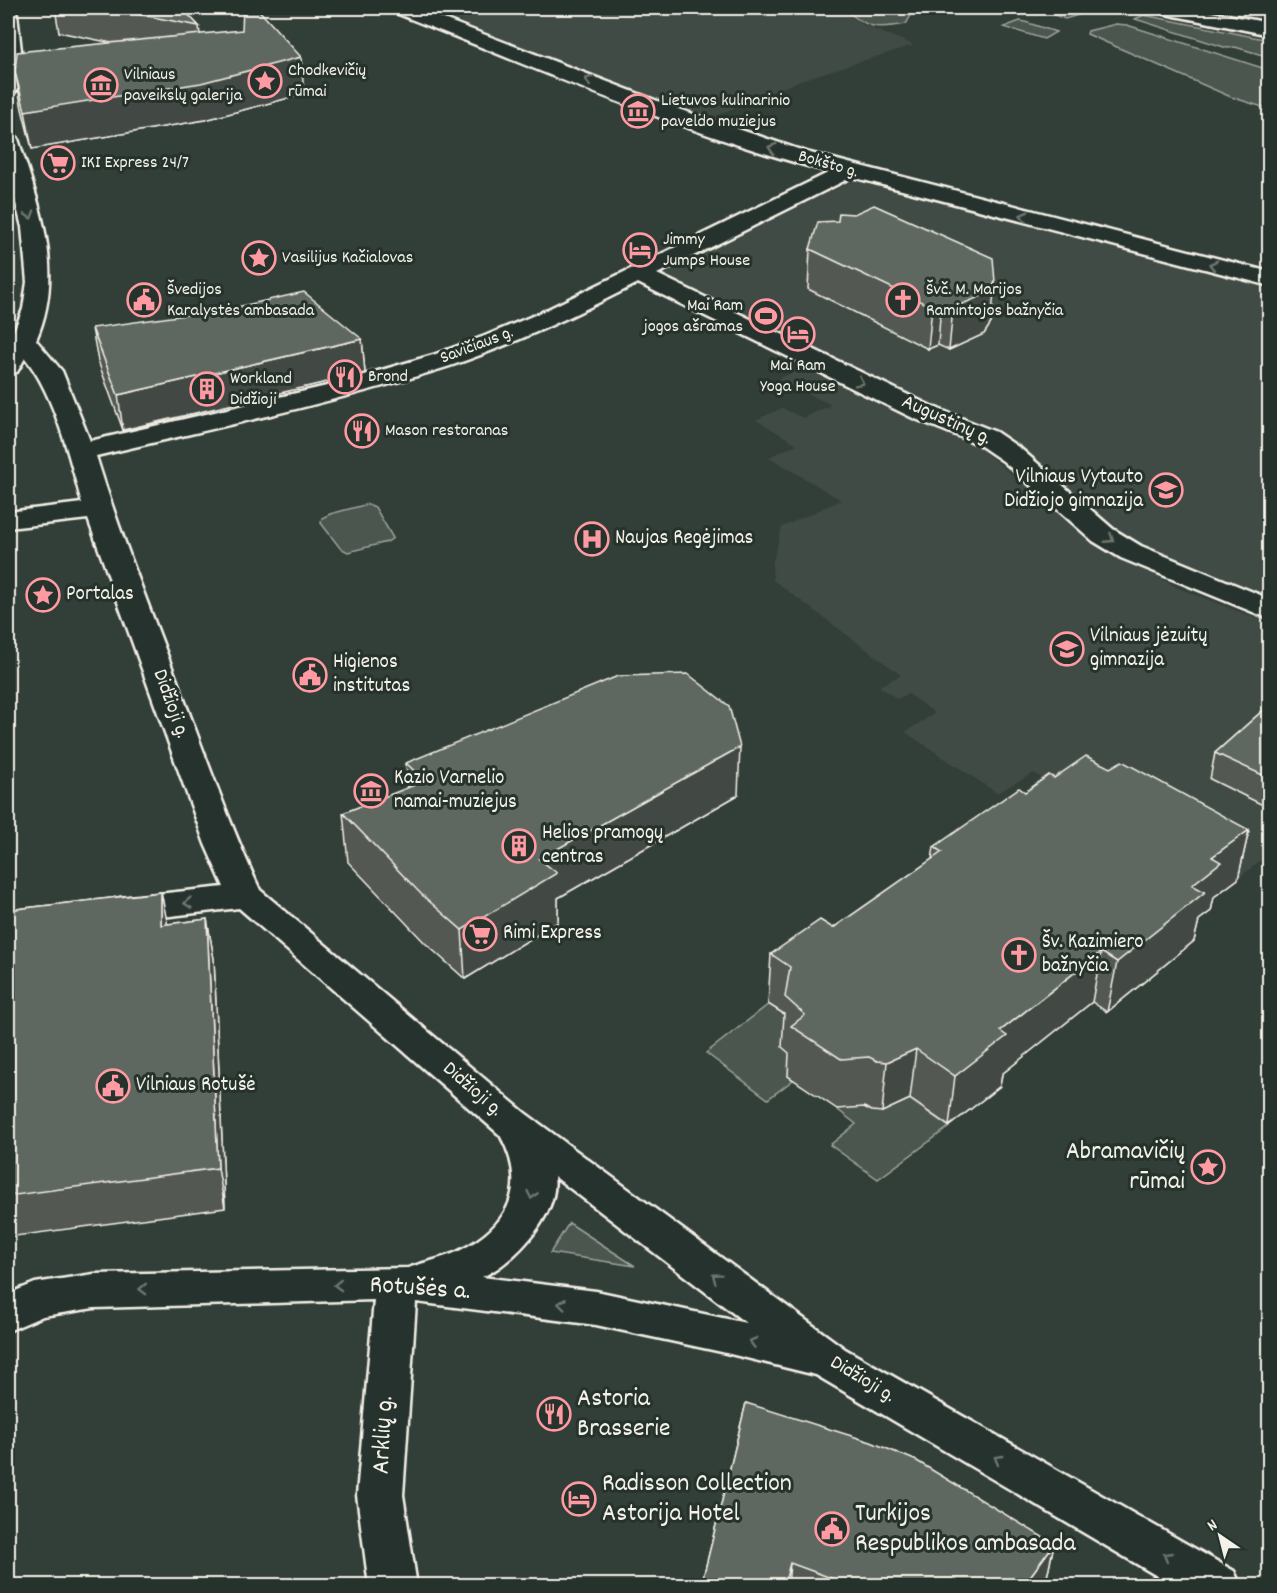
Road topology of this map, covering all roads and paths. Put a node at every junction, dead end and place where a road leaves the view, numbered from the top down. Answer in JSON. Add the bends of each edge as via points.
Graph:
{"nodes":[{"id":1,"x":400,"y":8,"type":"edge"},
{"id":2,"x":1166,"y":8,"type":"edge"},
{"id":3,"x":8,"y":14,"type":"edge"},
{"id":4,"x":1269,"y":29,"type":"edge"},
{"id":5,"x":8,"y":88,"type":"edge"},
{"id":6,"x":8,"y":139,"type":"edge"},
{"id":7,"x":848,"y":171,"type":"junction"},
{"id":8,"x":638,"y":274,"type":"junction"},
{"id":9,"x":1269,"y":279,"type":"edge"},
{"id":10,"x":25,"y":342,"type":"junction"},
{"id":11,"x":8,"y":367,"type":"edge"},
{"id":12,"x":81,"y":452,"type":"junction"},
{"id":13,"x":98,"y":509,"type":"junction"},
{"id":14,"x":8,"y":520,"type":"edge"},
{"id":15,"x":1269,"y":610,"type":"edge"},
{"id":16,"x":246,"y":896,"type":"junction"},
{"id":17,"x":90,"y":914,"type":"edge"},
{"id":18,"x":511,"y":1123,"type":"junction"},
{"id":19,"x":396,"y":1283,"type":"junction"},
{"id":20,"x":8,"y":1314,"type":"edge"},
{"id":21,"x":830,"y":1362,"type":"junction"},
{"id":22,"x":393,"y":1586,"type":"edge"},
{"id":23,"x":1217,"y":1586,"type":"edge"}],
"edges":[{"from":7,"to":1,"type":"street","name":"Bokšto g.","one_way":true,"via":[[684,118]]},
{"from":2,"to":4,"type":"street"},
{"from":3,"to":5,"type":"street"},
{"from":6,"to":10,"type":"street","one_way":true,"via":[[34,229],[40,270],[40,293]]},
{"from":7,"to":8,"type":"street","name":"Savičiaus g."},
{"from":9,"to":7,"type":"street","name":"Bokšto g.","one_way":true},
{"from":8,"to":12,"type":"street","name":"Savičiaus g.","via":[[502,338],[442,360],[303,399]]},
{"from":8,"to":15,"type":"street","name":"Augustinų g.","one_way":true,"via":[[922,412],[987,438],[1122,546],[1160,566]]},
{"from":10,"to":11,"type":"street"},
{"from":10,"to":12,"type":"street","name":"Didžioji g.","via":[[49,371]]},
{"from":12,"to":13,"type":"street","name":"Didžioji g."},
{"from":13,"to":14,"type":"street"},
{"from":13,"to":16,"type":"street","name":"Didžioji g.","via":[[222,844]]},
{"from":16,"to":17,"type":"street","one_way":true},
{"from":16,"to":18,"type":"street","name":"Didžioji g."},
{"from":18,"to":19,"type":"street","one_way":true,"via":[[531,1154],[535,1179],[530,1206],[515,1231],[465,1269],[442,1277]]},
{"from":21,"to":18,"type":"street","name":"Didžioji g.","one_way":true},
{"from":19,"to":20,"type":"street","name":"Rotušės a.","one_way":true,"via":[[94,1291],[35,1300]]},
{"from":21,"to":19,"type":"street","name":"Rotušės a.","one_way":true,"via":[[596,1308]]},
{"from":19,"to":22,"type":"street","name":"Arklių g.","via":[[381,1495]]},
{"from":23,"to":21,"type":"street","name":"Didžioji g.","one_way":true}]}
